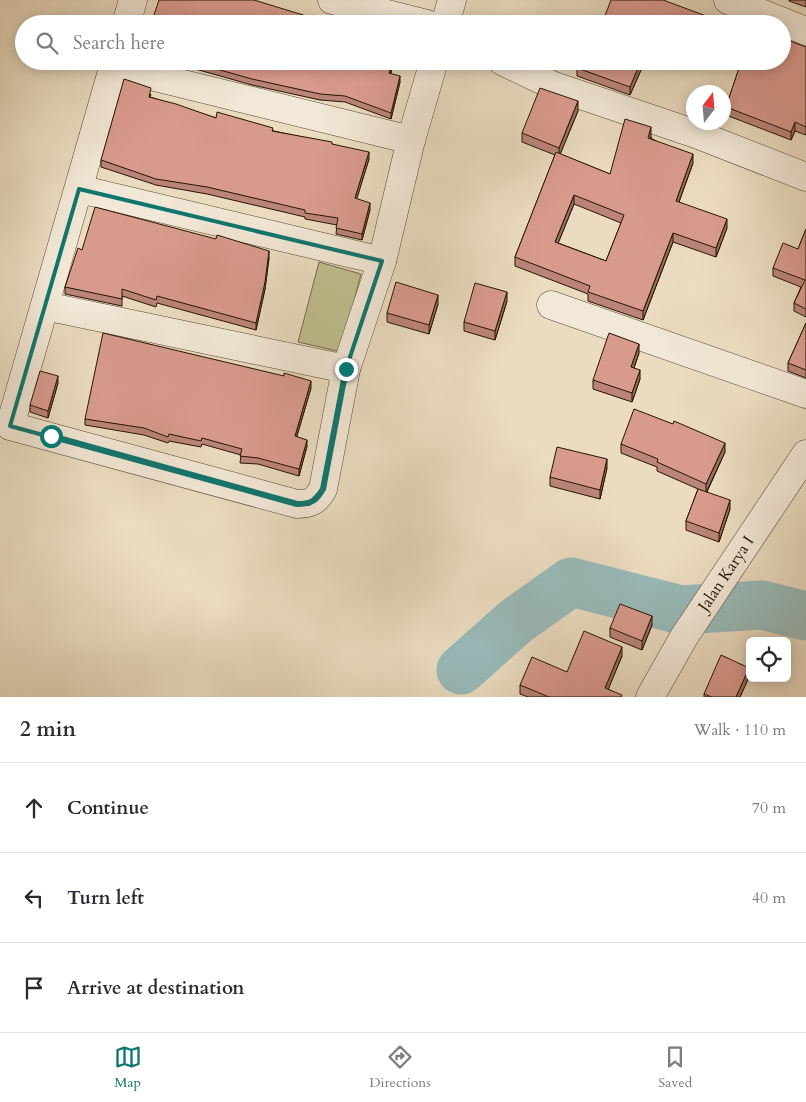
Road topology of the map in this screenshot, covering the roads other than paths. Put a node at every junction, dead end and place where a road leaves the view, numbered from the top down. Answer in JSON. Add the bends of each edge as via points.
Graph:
{"nodes":[{"id":1,"x":133,"y":0,"type":"edge"},
{"id":2,"x":332,"y":0,"type":"edge"},
{"id":3,"x":452,"y":0,"type":"edge"},
{"id":4,"x":728,"y":0,"type":"edge"},
{"id":5,"x":129,"y":15,"type":"edge"},
{"id":6,"x":391,"y":15,"type":"edge"},
{"id":7,"x":448,"y":15,"type":"edge"},
{"id":8,"x":766,"y":15,"type":"edge"},
{"id":9,"x":791,"y":25,"type":"edge"},
{"id":10,"x":806,"y":31,"type":"edge"},
{"id":11,"x":112,"y":70,"type":"edge"},
{"id":12,"x":137,"y":70,"type":"edge"},
{"id":13,"x":431,"y":70,"type":"edge"},
{"id":14,"x":521,"y":70,"type":"edge"},
{"id":15,"x":411,"y":140,"type":"junction"},
{"id":16,"x":806,"y":177,"type":"edge"},
{"id":17,"x":79,"y":189,"type":"junction"},
{"id":18,"x":382,"y":261,"type":"junction"},
{"id":19,"x":551,"y":305,"type":"dead end"},
{"id":20,"x":45,"y":306,"type":"junction"},
{"id":21,"x":346,"y":369,"type":"junction"},
{"id":22,"x":806,"y":394,"type":"edge"},
{"id":23,"x":5,"y":425,"type":"edge"},
{"id":24,"x":806,"y":454,"type":"edge"},
{"id":25,"x":650,"y":697,"type":"edge"}],
"edges":[{"from":1,"to":5,"type":"street"},
{"from":2,"to":6,"type":"street"},
{"from":3,"to":7,"type":"street"},
{"from":4,"to":8,"type":"street"},
{"from":9,"to":10,"type":"street"},
{"from":11,"to":17,"type":"street"},
{"from":12,"to":15,"type":"street"},
{"from":13,"to":15,"type":"street"},
{"from":14,"to":16,"type":"street","via":[[554,86],[696,134]]},
{"from":15,"to":18,"type":"street"},
{"from":17,"to":18,"type":"street"},
{"from":17,"to":20,"type":"street"},
{"from":18,"to":21,"type":"street"},
{"from":19,"to":22,"type":"street"},
{"from":20,"to":21,"type":"street"},
{"from":20,"to":23,"type":"street"},
{"from":21,"to":23,"type":"street","via":[[323,489],[309,504],[297,504]]},
{"from":24,"to":25,"type":"street","name":"Jalan Karya I","via":[[684,637]]}]}
